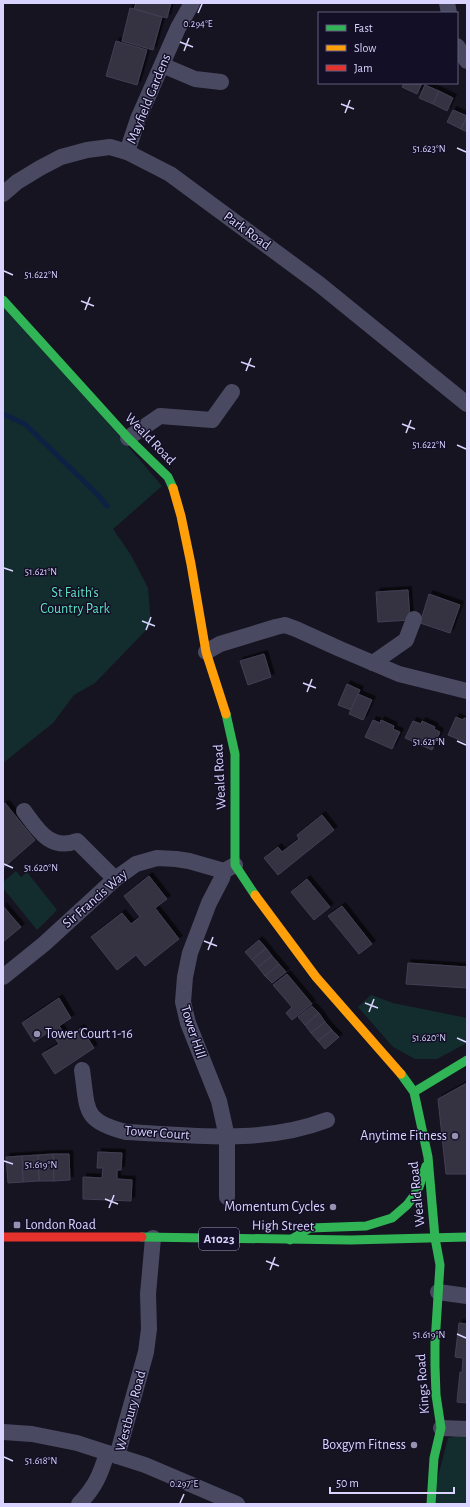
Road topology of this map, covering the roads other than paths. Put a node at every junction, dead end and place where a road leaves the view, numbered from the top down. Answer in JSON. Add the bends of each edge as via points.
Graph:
{"nodes":[{"id":1,"x":192,"y":3,"type":"edge"},
{"id":2,"x":458,"y":48,"type":"edge"},
{"id":3,"x":467,"y":61,"type":"edge"},
{"id":4,"x":162,"y":65,"type":"junction"},
{"id":5,"x":221,"y":82,"type":"dead end"},
{"id":6,"x":127,"y":152,"type":"junction"},
{"id":7,"x":3,"y":194,"type":"edge"},
{"id":8,"x":3,"y":300,"type":"edge"},
{"id":9,"x":232,"y":392,"type":"dead end"},
{"id":10,"x":467,"y":404,"type":"edge"},
{"id":11,"x":128,"y":438,"type":"junction"},
{"id":12,"x":414,"y":619,"type":"dead end"},
{"id":13,"x":206,"y":652,"type":"junction"},
{"id":14,"x":373,"y":663,"type":"junction"},
{"id":15,"x":467,"y":691,"type":"edge"},
{"id":16,"x":24,"y":811,"type":"dead end"},
{"id":17,"x":230,"y":868,"type":"junction"},
{"id":18,"x":115,"y":879,"type":"junction"},
{"id":19,"x":3,"y":977,"type":"edge"},
{"id":20,"x":467,"y":1060,"type":"edge"},
{"id":21,"x":82,"y":1070,"type":"dead end"},
{"id":22,"x":414,"y":1092,"type":"junction"},
{"id":23,"x":327,"y":1120,"type":"dead end"},
{"id":24,"x":227,"y":1137,"type":"junction"},
{"id":25,"x":428,"y":1157,"type":"junction"},
{"id":26,"x":227,"y":1197,"type":"dead end"},
{"id":27,"x":3,"y":1237,"type":"edge"},
{"id":28,"x":467,"y":1237,"type":"edge"},
{"id":29,"x":153,"y":1238,"type":"junction"},
{"id":30,"x":435,"y":1238,"type":"junction"},
{"id":31,"x":290,"y":1240,"type":"junction"},
{"id":32,"x":438,"y":1292,"type":"junction"},
{"id":33,"x":467,"y":1296,"type":"edge"},
{"id":34,"x":441,"y":1428,"type":"junction"},
{"id":35,"x":467,"y":1429,"type":"edge"},
{"id":36,"x":3,"y":1432,"type":"edge"},
{"id":37,"x":112,"y":1455,"type":"junction"},
{"id":38,"x":79,"y":1504,"type":"edge"},
{"id":39,"x":237,"y":1504,"type":"edge"},
{"id":40,"x":431,"y":1504,"type":"edge"}],
"edges":[{"from":1,"to":4,"type":"street","name":"Mayfield Gardens"},
{"from":2,"to":3,"type":"street"},
{"from":4,"to":5,"type":"street","via":[[195,79]]},
{"from":4,"to":6,"type":"street","name":"Mayfield Gardens","via":[[138,119]]},
{"from":6,"to":7,"type":"street","name":"Park Road","via":[[110,147],[61,157],[17,182]]},
{"from":6,"to":10,"type":"street","name":"Park Road","via":[[170,174],[319,284]]},
{"from":8,"to":11,"type":"street","name":"Weald Road"},
{"from":9,"to":11,"type":"street","via":[[212,420],[160,416]]},
{"from":11,"to":13,"type":"street","name":"Weald Road","via":[[168,477],[174,490],[182,516]]},
{"from":12,"to":14,"type":"street","via":[[406,640]]},
{"from":13,"to":14,"type":"street","via":[[220,644],[285,626]]},
{"from":13,"to":17,"type":"street","name":"Weald Road","via":[[229,723],[235,754],[236,781]]},
{"from":14,"to":15,"type":"street","via":[[399,674]]},
{"from":16,"to":18,"type":"street","via":[[46,838],[63,843],[77,841]]},
{"from":17,"to":18,"type":"street","name":"Sir Francis Way","via":[[157,858],[136,864]]},
{"from":17,"to":22,"type":"street","name":"Weald Road","via":[[263,906],[316,977]]},
{"from":17,"to":24,"type":"street","name":"Tower Hill","via":[[209,903],[190,953],[183,1002],[190,1030],[219,1101]]},
{"from":18,"to":19,"type":"street","name":"Sir Francis Way","via":[[44,944]]},
{"from":20,"to":22,"type":"street"},
{"from":21,"to":24,"type":"street","name":"Tower Court","via":[[89,1112],[92,1118],[101,1124],[126,1132]]},
{"from":22,"to":25,"type":"street","name":"Weald Road"},
{"from":23,"to":24,"type":"street","via":[[260,1136]]},
{"from":24,"to":26,"type":"street","name":"Tower Hill"},
{"from":25,"to":30,"type":"street","name":"Weald Road"},
{"from":25,"to":31,"type":"street","via":[[424,1174],[413,1197],[408,1205],[392,1218],[366,1226],[310,1228]]},
{"from":27,"to":29,"type":"street","name":"High Street","number":"A1023"},
{"from":28,"to":30,"type":"street","name":"High Street","number":"A1023"},
{"from":29,"to":31,"type":"street","name":"High Street","number":"A1023"},
{"from":29,"to":37,"type":"street","name":"Westbury Road","via":[[146,1352]]},
{"from":30,"to":31,"type":"street","name":"High Street","number":"A1023"},
{"from":30,"to":32,"type":"street","name":"Kings Road","via":[[440,1265]]},
{"from":32,"to":33,"type":"street"},
{"from":32,"to":34,"type":"street","name":"Kings Road","via":[[434,1366]]},
{"from":34,"to":35,"type":"street"},
{"from":34,"to":40,"type":"street","name":"Kings Road","via":[[434,1458]]},
{"from":36,"to":37,"type":"street","via":[[32,1434],[77,1443]]},
{"from":37,"to":38,"type":"street","via":[[90,1492]]},
{"from":37,"to":39,"type":"street","name":"Westbury Road","via":[[145,1465]]}]}
